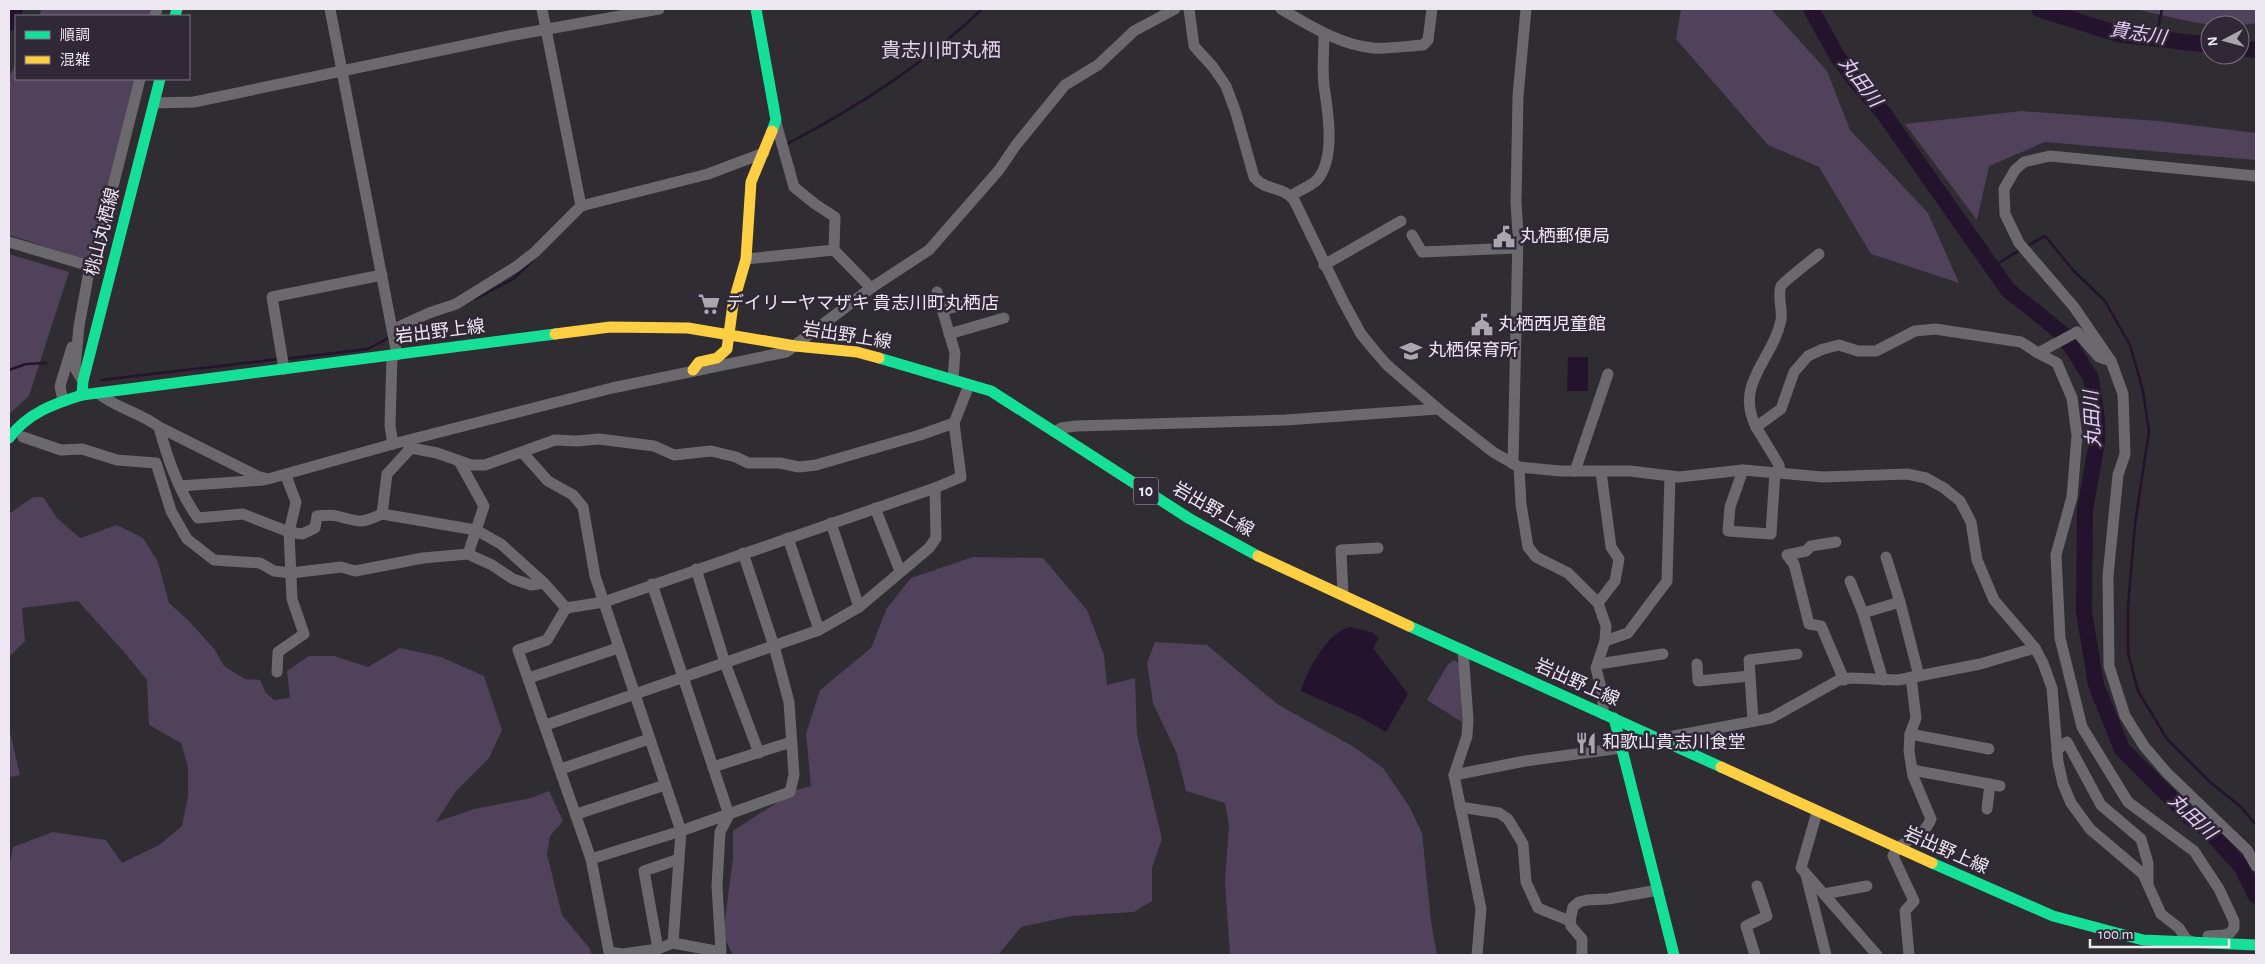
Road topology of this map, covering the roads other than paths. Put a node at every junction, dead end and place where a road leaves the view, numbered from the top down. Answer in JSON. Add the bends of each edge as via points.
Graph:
{"nodes":[{"id":1,"x":330,"y":9,"type":"edge"},
{"id":2,"x":542,"y":9,"type":"edge"},
{"id":3,"x":659,"y":9,"type":"edge"},
{"id":4,"x":756,"y":9,"type":"edge"},
{"id":5,"x":1175,"y":9,"type":"edge"},
{"id":6,"x":1190,"y":9,"type":"edge"},
{"id":7,"x":1281,"y":9,"type":"edge"},
{"id":8,"x":1432,"y":9,"type":"edge"},
{"id":9,"x":1526,"y":9,"type":"edge"},
{"id":10,"x":546,"y":30,"type":"junction"},
{"id":11,"x":1324,"y":32,"type":"junction"},
{"id":12,"x":341,"y":71,"type":"junction"},
{"id":13,"x":140,"y":80,"type":"edge"},
{"id":14,"x":160,"y":80,"type":"edge"},
{"id":15,"x":154,"y":103,"type":"junction"},
{"id":16,"x":776,"y":120,"type":"junction"},
{"id":17,"x":764,"y":153,"type":"junction"},
{"id":18,"x":2256,"y":176,"type":"edge"},
{"id":19,"x":1291,"y":196,"type":"junction"},
{"id":20,"x":581,"y":206,"type":"junction"},
{"id":21,"x":1401,"y":221,"type":"dead end"},
{"id":22,"x":1412,"y":235,"type":"dead end"},
{"id":23,"x":9,"y":242,"type":"edge"},
{"id":24,"x":1517,"y":248,"type":"junction"},
{"id":25,"x":834,"y":250,"type":"junction"},
{"id":26,"x":1819,"y":254,"type":"dead end"},
{"id":27,"x":746,"y":259,"type":"junction"},
{"id":28,"x":1324,"y":265,"type":"junction"},
{"id":29,"x":90,"y":266,"type":"junction"},
{"id":30,"x":382,"y":275,"type":"junction"},
{"id":31,"x":872,"y":288,"type":"junction"},
{"id":32,"x":936,"y":292,"type":"dead end"},
{"id":33,"x":960,"y":306,"type":"dead end"},
{"id":34,"x":942,"y":310,"type":"junction"},
{"id":35,"x":1004,"y":318,"type":"dead end"},
{"id":36,"x":78,"y":326,"type":"junction"},
{"id":37,"x":392,"y":330,"type":"junction"},
{"id":38,"x":949,"y":334,"type":"junction"},
{"id":39,"x":728,"y":335,"type":"junction"},
{"id":40,"x":794,"y":346,"type":"junction"},
{"id":41,"x":2042,"y":351,"type":"junction"},
{"id":42,"x":394,"y":355,"type":"junction"},
{"id":43,"x":2111,"y":361,"type":"junction"},
{"id":44,"x":284,"y":369,"type":"junction"},
{"id":45,"x":693,"y":370,"type":"junction"},
{"id":46,"x":1608,"y":374,"type":"dead end"},
{"id":47,"x":953,"y":379,"type":"junction"},
{"id":48,"x":83,"y":381,"type":"junction"},
{"id":49,"x":968,"y":385,"type":"junction"},
{"id":50,"x":98,"y":393,"type":"junction"},
{"id":51,"x":82,"y":395,"type":"junction"},
{"id":52,"x":63,"y":401,"type":"junction"},
{"id":53,"x":1438,"y":409,"type":"junction"},
{"id":54,"x":954,"y":423,"type":"junction"},
{"id":55,"x":159,"y":427,"type":"junction"},
{"id":56,"x":1756,"y":427,"type":"junction"},
{"id":57,"x":1055,"y":432,"type":"junction"},
{"id":58,"x":22,"y":437,"type":"dead end"},
{"id":59,"x":9,"y":438,"type":"edge"},
{"id":60,"x":393,"y":444,"type":"junction"},
{"id":61,"x":409,"y":445,"type":"junction"},
{"id":62,"x":522,"y":452,"type":"junction"},
{"id":63,"x":459,"y":461,"type":"junction"},
{"id":64,"x":1516,"y":465,"type":"junction"},
{"id":65,"x":1743,"y":470,"type":"junction"},
{"id":66,"x":1575,"y":471,"type":"junction"},
{"id":67,"x":1601,"y":472,"type":"junction"},
{"id":68,"x":1777,"y":472,"type":"junction"},
{"id":69,"x":286,"y":476,"type":"junction"},
{"id":70,"x":1670,"y":476,"type":"junction"},
{"id":71,"x":268,"y":479,"type":"junction"},
{"id":72,"x":180,"y":486,"type":"junction"},
{"id":73,"x":935,"y":488,"type":"junction"},
{"id":74,"x":875,"y":508,"type":"junction"},
{"id":75,"x":382,"y":514,"type":"junction"},
{"id":76,"x":198,"y":518,"type":"junction"},
{"id":77,"x":831,"y":524,"type":"junction"},
{"id":78,"x":476,"y":530,"type":"junction"},
{"id":79,"x":183,"y":532,"type":"junction"},
{"id":80,"x":289,"y":532,"type":"junction"},
{"id":81,"x":788,"y":538,"type":"junction"},
{"id":82,"x":1836,"y":542,"type":"dead end"},
{"id":83,"x":1378,"y":548,"type":"dead end"},
{"id":84,"x":743,"y":553,"type":"junction"},
{"id":85,"x":468,"y":554,"type":"junction"},
{"id":86,"x":1886,"y":557,"type":"dead end"},
{"id":87,"x":696,"y":569,"type":"junction"},
{"id":88,"x":900,"y":571,"type":"junction"},
{"id":89,"x":291,"y":573,"type":"junction"},
{"id":90,"x":1850,"y":581,"type":"dead end"},
{"id":91,"x":544,"y":583,"type":"junction"},
{"id":92,"x":652,"y":584,"type":"junction"},
{"id":93,"x":1344,"y":595,"type":"junction"},
{"id":94,"x":604,"y":602,"type":"junction"},
{"id":95,"x":1900,"y":602,"type":"junction"},
{"id":96,"x":1598,"y":603,"type":"junction"},
{"id":97,"x":859,"y":607,"type":"junction"},
{"id":98,"x":566,"y":608,"type":"junction"},
{"id":99,"x":1863,"y":613,"type":"junction"},
{"id":100,"x":819,"y":630,"type":"junction"},
{"id":101,"x":1606,"y":641,"type":"junction"},
{"id":102,"x":774,"y":646,"type":"junction"},
{"id":103,"x":618,"y":648,"type":"junction"},
{"id":104,"x":2035,"y":648,"type":"junction"},
{"id":105,"x":1463,"y":650,"type":"junction"},
{"id":106,"x":1663,"y":654,"type":"dead end"},
{"id":107,"x":1797,"y":654,"type":"dead end"},
{"id":108,"x":726,"y":663,"type":"junction"},
{"id":109,"x":1598,"y":664,"type":"junction"},
{"id":110,"x":1698,"y":664,"type":"dead end"},
{"id":111,"x":277,"y":672,"type":"dead end"},
{"id":112,"x":1750,"y":676,"type":"junction"},
{"id":113,"x":1915,"y":677,"type":"junction"},
{"id":114,"x":529,"y":678,"type":"junction"},
{"id":115,"x":682,"y":678,"type":"junction"},
{"id":116,"x":1844,"y":680,"type":"junction"},
{"id":117,"x":1883,"y":680,"type":"junction"},
{"id":118,"x":634,"y":694,"type":"junction"},
{"id":119,"x":1608,"y":716,"type":"junction"},
{"id":120,"x":1753,"y":721,"type":"junction"},
{"id":121,"x":546,"y":725,"type":"junction"},
{"id":122,"x":1910,"y":734,"type":"junction"},
{"id":123,"x":649,"y":740,"type":"junction"},
{"id":124,"x":1664,"y":741,"type":"junction"},
{"id":125,"x":791,"y":742,"type":"junction"},
{"id":126,"x":1621,"y":748,"type":"junction"},
{"id":127,"x":1989,"y":749,"type":"dead end"},
{"id":128,"x":2058,"y":750,"type":"junction"},
{"id":129,"x":759,"y":752,"type":"junction"},
{"id":130,"x":713,"y":767,"type":"junction"},
{"id":131,"x":561,"y":769,"type":"junction"},
{"id":132,"x":1912,"y":770,"type":"junction"},
{"id":133,"x":1454,"y":775,"type":"junction"},
{"id":134,"x":665,"y":785,"type":"junction"},
{"id":135,"x":1460,"y":807,"type":"junction"},
{"id":136,"x":1987,"y":809,"type":"dead end"},
{"id":137,"x":1818,"y":812,"type":"junction"},
{"id":138,"x":577,"y":814,"type":"junction"},
{"id":139,"x":729,"y":815,"type":"junction"},
{"id":140,"x":681,"y":832,"type":"junction"},
{"id":141,"x":1896,"y":848,"type":"junction"},
{"id":142,"x":591,"y":859,"type":"junction"},
{"id":143,"x":679,"y":859,"type":"junction"},
{"id":144,"x":2256,"y":866,"type":"edge"},
{"id":145,"x":1805,"y":873,"type":"junction"},
{"id":146,"x":2148,"y":885,"type":"junction"},
{"id":147,"x":1757,"y":886,"type":"dead end"},
{"id":148,"x":1867,"y":886,"type":"dead end"},
{"id":149,"x":1658,"y":890,"type":"junction"},
{"id":150,"x":1824,"y":894,"type":"junction"},
{"id":151,"x":1570,"y":921,"type":"junction"},
{"id":152,"x":2188,"y":942,"type":"junction"},
{"id":153,"x":674,"y":943,"type":"junction"},
{"id":154,"x":2256,"y":945,"type":"edge"},
{"id":155,"x":2236,"y":948,"type":"edge"},
{"id":156,"x":658,"y":949,"type":"junction"},
{"id":157,"x":1478,"y":955,"type":"edge"},
{"id":158,"x":1582,"y":955,"type":"edge"},
{"id":159,"x":1674,"y":955,"type":"edge"},
{"id":160,"x":1755,"y":955,"type":"edge"},
{"id":161,"x":1826,"y":955,"type":"edge"},
{"id":162,"x":1878,"y":955,"type":"edge"},
{"id":163,"x":1909,"y":955,"type":"edge"}],
"edges":[{"from":1,"to":12,"type":"street"},
{"from":2,"to":10,"type":"street"},
{"from":3,"to":10,"type":"street"},
{"from":4,"to":16,"type":"main road"},
{"from":5,"to":31,"type":"street","via":[[1134,31],[1098,65],[1065,85],[999,170],[928,250]]},
{"from":6,"to":19,"type":"street","via":[[1194,46],[1226,86],[1254,177],[1260,185],[1288,192]]},
{"from":7,"to":11,"type":"street"},
{"from":8,"to":11,"type":"street","via":[[1428,40],[1424,44],[1368,47]]},
{"from":9,"to":24,"type":"street","via":[[1518,96]]},
{"from":10,"to":12,"type":"street"},
{"from":10,"to":20,"type":"street"},
{"from":11,"to":19,"type":"street","via":[[1329,143],[1325,164],[1317,180]]},
{"from":12,"to":15,"type":"street","via":[[194,102]]},
{"from":12,"to":30,"type":"street"},
{"from":13,"to":29,"type":"street"},
{"from":14,"to":15,"type":"main road","name":"桃山丸栖線"},
{"from":15,"to":48,"type":"main road","name":"桃山丸栖線"},
{"from":16,"to":17,"type":"main road"},
{"from":16,"to":25,"type":"street","via":[[794,187],[834,217]]},
{"from":17,"to":20,"type":"street","via":[[708,174]]},
{"from":17,"to":27,"type":"main road","via":[[751,182]]},
{"from":18,"to":43,"type":"street","via":[[2050,156],[2024,162],[2015,170],[2004,188],[2009,226],[2019,243],[2074,307]]},
{"from":19,"to":28,"type":"street"},
{"from":20,"to":37,"type":"street","via":[[517,266],[456,304]]},
{"from":21,"to":28,"type":"street"},
{"from":22,"to":24,"type":"street","via":[[1422,252]]},
{"from":23,"to":29,"type":"street"},
{"from":24,"to":64,"type":"street"},
{"from":25,"to":27,"type":"street"},
{"from":25,"to":31,"type":"street"},
{"from":26,"to":56,"type":"street","via":[[1782,284],[1781,320],[1750,387],[1748,404]]},
{"from":27,"to":39,"type":"main road"},
{"from":28,"to":53,"type":"street","via":[[1361,334],[1388,365]]},
{"from":29,"to":36,"type":"street"},
{"from":30,"to":37,"type":"street"},
{"from":30,"to":44,"type":"street","via":[[272,297]]},
{"from":31,"to":40,"type":"street"},
{"from":32,"to":34,"type":"street"},
{"from":33,"to":34,"type":"street"},
{"from":34,"to":38,"type":"street"},
{"from":35,"to":38,"type":"street"},
{"from":36,"to":48,"type":"street","via":[[75,368]]},
{"from":36,"to":52,"type":"street","via":[[60,386]]},
{"from":37,"to":42,"type":"street"},
{"from":38,"to":47,"type":"street","via":[[954,353]]},
{"from":39,"to":40,"type":"main road","name":"岩出野上線","number":"10"},
{"from":39,"to":42,"type":"main road","name":"岩出野上線","number":"10","via":[[688,328],[610,327]]},
{"from":39,"to":45,"type":"main road","via":[[726,349],[717,358],[699,362]]},
{"from":40,"to":45,"type":"street","via":[[786,352]]},
{"from":40,"to":47,"type":"main road","name":"岩出野上線","number":"10","via":[[857,352]]},
{"from":41,"to":43,"type":"street","via":[[2077,332],[2099,357]]},
{"from":41,"to":56,"type":"street","via":[[2021,342],[1934,329],[1915,331],[1876,351],[1858,351],[1839,345],[1823,349],[1808,356],[1794,372],[1781,409]]},
{"from":41,"to":152,"type":"street","via":[[2057,363],[2072,398],[2077,436],[2072,498],[2056,555],[2060,638],[2082,727],[2128,802],[2194,851],[2219,888],[2234,921],[2230,933],[2202,936]]},
{"from":42,"to":44,"type":"main road","name":"岩出野上線","number":"10"},
{"from":42,"to":60,"type":"street","via":[[390,426]]},
{"from":43,"to":144,"type":"street","via":[[2123,394],[2125,454],[2118,475],[2108,576],[2109,666],[2124,716],[2144,746],[2247,850]]},
{"from":44,"to":50,"type":"main road","name":"岩出野上線","number":"10"},
{"from":45,"to":61,"type":"street","via":[[612,388]]},
{"from":46,"to":66,"type":"street"},
{"from":47,"to":49,"type":"main road","name":"岩出野上線","number":"10"},
{"from":48,"to":51,"type":"main road","name":"桃山丸栖線"},
{"from":49,"to":54,"type":"street"},
{"from":49,"to":57,"type":"main road","name":"岩出野上線","number":"10","via":[[991,391]]},
{"from":50,"to":51,"type":"main road","name":"岩出野上線","number":"10"},
{"from":50,"to":55,"type":"street"},
{"from":51,"to":52,"type":"main road","name":"岩出野上線","number":"10"},
{"from":52,"to":59,"type":"main road","name":"岩出野上線","number":"10","via":[[35,411],[16,427]]},
{"from":53,"to":57,"type":"street","via":[[1286,420],[1076,426]]},
{"from":53,"to":64,"type":"street"},
{"from":54,"to":62,"type":"street","via":[[800,467],[780,462],[748,463],[711,451],[674,455],[654,446],[599,439],[555,440]]},
{"from":54,"to":73,"type":"street","via":[[961,477]]},
{"from":55,"to":71,"type":"street"},
{"from":55,"to":72,"type":"street"},
{"from":56,"to":68,"type":"street","via":[[1779,465]]},
{"from":57,"to":93,"type":"main road","name":"岩出野上線","number":"10","via":[[1190,519],[1262,558]]},
{"from":58,"to":79,"type":"street","via":[[61,450],[82,449],[117,460],[156,463],[171,511]]},
{"from":60,"to":61,"type":"street"},
{"from":60,"to":69,"type":"street"},
{"from":61,"to":63,"type":"street"},
{"from":61,"to":75,"type":"street","via":[[387,474]]},
{"from":62,"to":63,"type":"street","via":[[485,465],[471,466]]},
{"from":62,"to":94,"type":"street","via":[[548,481],[573,494],[583,507],[595,576]]},
{"from":63,"to":78,"type":"street","via":[[484,506]]},
{"from":64,"to":66,"type":"street"},
{"from":64,"to":96,"type":"street","via":[[1528,547],[1536,557],[1568,573]]},
{"from":65,"to":68,"type":"street"},
{"from":65,"to":68,"type":"street","via":[[1730,507],[1728,532],[1772,534]]},
{"from":65,"to":70,"type":"street"},
{"from":66,"to":67,"type":"street"},
{"from":67,"to":70,"type":"street","via":[[1630,471]]},
{"from":67,"to":96,"type":"street","via":[[1611,547],[1619,560],[1615,581]]},
{"from":68,"to":104,"type":"street","via":[[1823,477],[1907,474],[1926,478],[1944,488],[1960,501],[1971,522],[1977,560],[1994,600]]},
{"from":69,"to":71,"type":"street"},
{"from":69,"to":80,"type":"street","via":[[296,502]]},
{"from":70,"to":101,"type":"street","via":[[1667,581],[1628,633]]},
{"from":71,"to":72,"type":"street"},
{"from":72,"to":76,"type":"street"},
{"from":73,"to":74,"type":"street"},
{"from":73,"to":88,"type":"street","via":[[936,538],[929,548]]},
{"from":74,"to":77,"type":"street"},
{"from":74,"to":88,"type":"street"},
{"from":75,"to":78,"type":"street"},
{"from":75,"to":80,"type":"street","via":[[356,522],[335,515],[317,516],[315,528],[302,534]]},
{"from":76,"to":79,"type":"street","via":[[194,526]]},
{"from":76,"to":80,"type":"street","via":[[243,514]]},
{"from":77,"to":81,"type":"street"},
{"from":77,"to":97,"type":"street"},
{"from":78,"to":85,"type":"street"},
{"from":78,"to":91,"type":"street","via":[[501,544]]},
{"from":79,"to":89,"type":"street","via":[[187,539],[214,560],[260,563],[274,571]]},
{"from":80,"to":89,"type":"street"},
{"from":81,"to":84,"type":"street"},
{"from":81,"to":100,"type":"street"},
{"from":82,"to":116,"type":"street","via":[[1811,546],[1806,551],[1787,555],[1794,564],[1809,624],[1821,626]]},
{"from":83,"to":93,"type":"street","via":[[1342,550]]},
{"from":84,"to":87,"type":"street"},
{"from":84,"to":102,"type":"street"},
{"from":85,"to":89,"type":"street","via":[[423,558],[355,572],[341,567]]},
{"from":85,"to":91,"type":"street","via":[[513,579],[531,585]]},
{"from":86,"to":95,"type":"street"},
{"from":87,"to":92,"type":"street"},
{"from":87,"to":108,"type":"street"},
{"from":88,"to":97,"type":"street"},
{"from":89,"to":111,"type":"street","via":[[292,600],[304,634],[278,652]]},
{"from":90,"to":99,"type":"street"},
{"from":91,"to":98,"type":"street"},
{"from":92,"to":94,"type":"street"},
{"from":92,"to":115,"type":"street"},
{"from":93,"to":105,"type":"main road","name":"岩出野上線","number":"10"},
{"from":94,"to":98,"type":"street"},
{"from":94,"to":103,"type":"street"},
{"from":95,"to":99,"type":"street"},
{"from":95,"to":113,"type":"street"},
{"from":96,"to":101,"type":"street","via":[[1606,626]]},
{"from":97,"to":100,"type":"street"},
{"from":98,"to":114,"type":"street","via":[[547,640],[518,650]]},
{"from":99,"to":117,"type":"street"},
{"from":100,"to":102,"type":"street"},
{"from":101,"to":109,"type":"street"},
{"from":102,"to":108,"type":"street"},
{"from":102,"to":125,"type":"street","via":[[789,702]]},
{"from":103,"to":114,"type":"street"},
{"from":103,"to":118,"type":"street"},
{"from":104,"to":113,"type":"street","via":[[1980,664]]},
{"from":104,"to":128,"type":"street","via":[[2052,688]]},
{"from":105,"to":119,"type":"main road","name":"岩出野上線","number":"10"},
{"from":105,"to":133,"type":"street","via":[[1467,736]]},
{"from":106,"to":109,"type":"street"},
{"from":107,"to":112,"type":"street","via":[[1749,660]]},
{"from":108,"to":115,"type":"street"},
{"from":108,"to":129,"type":"street"},
{"from":109,"to":119,"type":"street","via":[[1596,668]]},
{"from":110,"to":112,"type":"street","via":[[1698,682]]},
{"from":112,"to":120,"type":"street"},
{"from":113,"to":117,"type":"street"},
{"from":113,"to":122,"type":"street","via":[[1916,718]]},
{"from":114,"to":121,"type":"street"},
{"from":115,"to":118,"type":"street"},
{"from":115,"to":130,"type":"street"},
{"from":116,"to":117,"type":"street"},
{"from":116,"to":120,"type":"street","via":[[1771,718]]},
{"from":118,"to":121,"type":"street"},
{"from":118,"to":123,"type":"street"},
{"from":119,"to":124,"type":"main road","name":"岩出野上線","number":"10"},
{"from":119,"to":126,"type":"main road"},
{"from":120,"to":124,"type":"street","via":[[1674,736]]},
{"from":121,"to":131,"type":"street"},
{"from":122,"to":127,"type":"street"},
{"from":122,"to":132,"type":"street"},
{"from":123,"to":131,"type":"street"},
{"from":123,"to":134,"type":"street"},
{"from":124,"to":137,"type":"main road","name":"岩出野上線","number":"10"},
{"from":125,"to":129,"type":"street"},
{"from":125,"to":139,"type":"street","via":[[794,775],[790,792]]},
{"from":126,"to":133,"type":"street"},
{"from":126,"to":149,"type":"main road"},
{"from":128,"to":146,"type":"street","via":[[2063,784],[2071,803],[2090,829],[2143,874]]},
{"from":128,"to":146,"type":"street","via":[[2067,742],[2102,805],[2141,839],[2148,863]]},
{"from":129,"to":130,"type":"street"},
{"from":130,"to":139,"type":"street"},
{"from":131,"to":138,"type":"street"},
{"from":132,"to":136,"type":"street","via":[[1995,785]]},
{"from":132,"to":141,"type":"street","via":[[1930,819],[1927,830]]},
{"from":133,"to":135,"type":"street"},
{"from":134,"to":138,"type":"street"},
{"from":134,"to":140,"type":"street"},
{"from":135,"to":151,"type":"street","via":[[1499,813],[1508,819],[1522,844],[1526,882],[1538,908]]},
{"from":135,"to":157,"type":"street","via":[[1480,909]]},
{"from":137,"to":141,"type":"main road","name":"岩出野上線","number":"10"},
{"from":137,"to":145,"type":"street","via":[[1801,868]]},
{"from":138,"to":142,"type":"street"},
{"from":139,"to":140,"type":"street"},
{"from":139,"to":153,"type":"street","via":[[720,832],[717,886],[721,952]]},
{"from":140,"to":142,"type":"street"},
{"from":140,"to":143,"type":"street"},
{"from":141,"to":152,"type":"main road","name":"岩出野上線","number":"10","via":[[2053,916],[2124,937]]},
{"from":141,"to":163,"type":"street","via":[[1893,856],[1914,901],[1905,911]]},
{"from":142,"to":156,"type":"street","via":[[609,952],[622,954]]},
{"from":143,"to":153,"type":"street"},
{"from":143,"to":156,"type":"street","via":[[644,872]]},
{"from":145,"to":150,"type":"street"},
{"from":145,"to":161,"type":"street"},
{"from":146,"to":152,"type":"street","via":[[2161,914],[2179,928]]},
{"from":147,"to":160,"type":"street","via":[[1767,916],[1746,926]]},
{"from":148,"to":150,"type":"street"},
{"from":149,"to":151,"type":"street","via":[[1579,902],[1573,908]]},
{"from":149,"to":159,"type":"main road"},
{"from":150,"to":162,"type":"street"},
{"from":151,"to":158,"type":"street","via":[[1582,939]]},
{"from":152,"to":155,"type":"main road","name":"岩出野上線","number":"10"},
{"from":153,"to":156,"type":"street"},
{"from":154,"to":155,"type":"main road","name":"岩出野上線","number":"10"}]}
